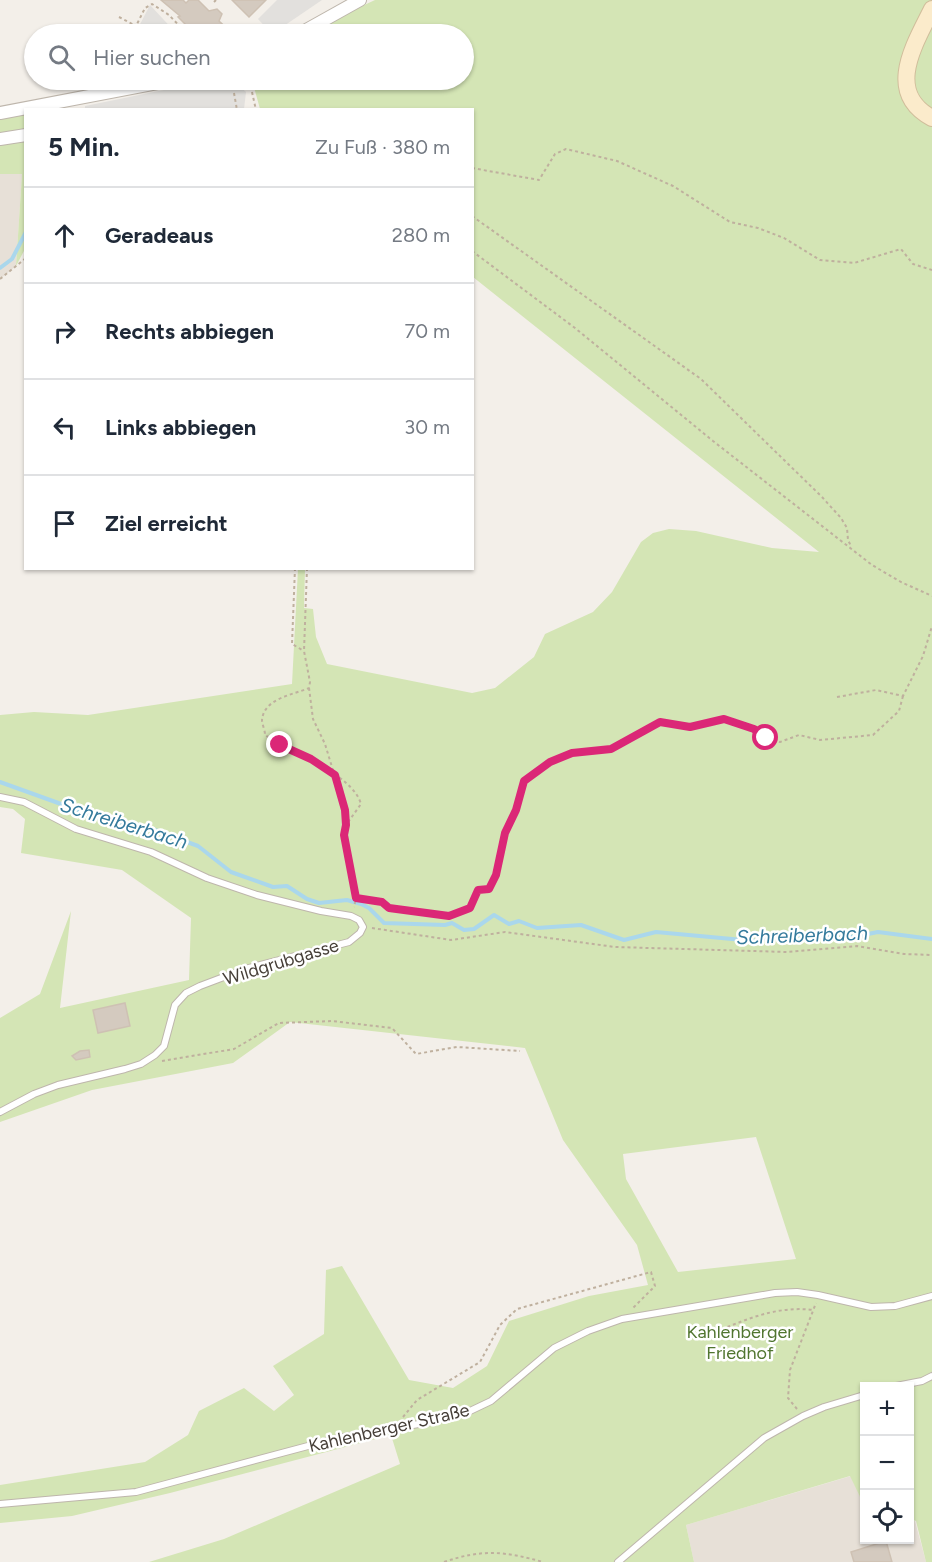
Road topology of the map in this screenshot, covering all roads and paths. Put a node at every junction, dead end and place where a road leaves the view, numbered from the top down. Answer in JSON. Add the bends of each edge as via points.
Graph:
{"nodes":[{"id":1,"x":360,"y":0,"type":"edge"},
{"id":2,"x":932,"y":9,"type":"edge"},
{"id":3,"x":119,"y":17,"type":"dead end"},
{"id":4,"x":132,"y":24,"type":"edge"},
{"id":5,"x":137,"y":24,"type":"edge"},
{"id":6,"x":178,"y":24,"type":"edge"},
{"id":7,"x":317,"y":24,"type":"edge"},
{"id":8,"x":133,"y":90,"type":"edge"},
{"id":9,"x":234,"y":93,"type":"dead end"},
{"id":10,"x":252,"y":93,"type":"dead end"},
{"id":11,"x":72,"y":105,"type":"edge"},
{"id":12,"x":45,"y":108,"type":"edge"},
{"id":13,"x":237,"y":108,"type":"edge"},
{"id":14,"x":256,"y":108,"type":"edge"},
{"id":15,"x":24,"y":110,"type":"edge"},
{"id":16,"x":0,"y":113,"type":"edge"},
{"id":17,"x":932,"y":118,"type":"edge"},
{"id":18,"x":24,"y":135,"type":"edge"},
{"id":19,"x":0,"y":139,"type":"edge"},
{"id":20,"x":474,"y":168,"type":"edge"},
{"id":21,"x":474,"y":217,"type":"edge"},
{"id":22,"x":474,"y":252,"type":"edge"},
{"id":23,"x":24,"y":260,"type":"edge"},
{"id":24,"x":932,"y":270,"type":"edge"},
{"id":25,"x":0,"y":279,"type":"edge"},
{"id":26,"x":852,"y":549,"type":"junction"},
{"id":27,"x":295,"y":570,"type":"edge"},
{"id":28,"x":307,"y":570,"type":"edge"},
{"id":29,"x":932,"y":596,"type":"edge"},
{"id":30,"x":932,"y":626,"type":"edge"},
{"id":31,"x":304,"y":651,"type":"junction"},
{"id":32,"x":309,"y":688,"type":"junction"},
{"id":33,"x":903,"y":696,"type":"junction"},
{"id":34,"x":837,"y":697,"type":"dead end"},
{"id":35,"x":335,"y":775,"type":"junction"},
{"id":36,"x":0,"y":797,"type":"edge"},
{"id":37,"x":346,"y":825,"type":"junction"},
{"id":38,"x":356,"y":898,"type":"junction"},
{"id":39,"x":353,"y":911,"type":"dead end"},
{"id":40,"x":363,"y":927,"type":"junction"},
{"id":41,"x":932,"y":955,"type":"edge"},
{"id":42,"x":520,"y":1051,"type":"dead end"},
{"id":43,"x":141,"y":1064,"type":"junction"},
{"id":44,"x":0,"y":1112,"type":"edge"},
{"id":45,"x":932,"y":1296,"type":"edge"},
{"id":46,"x":622,"y":1319,"type":"junction"},
{"id":47,"x":728,"y":1337,"type":"dead end"},
{"id":48,"x":932,"y":1376,"type":"edge"},
{"id":49,"x":914,"y":1383,"type":"edge"},
{"id":50,"x":860,"y":1396,"type":"edge"},
{"id":51,"x":803,"y":1416,"type":"junction"},
{"id":52,"x":395,"y":1428,"type":"junction"},
{"id":53,"x":0,"y":1504,"type":"edge"},
{"id":54,"x":444,"y":1562,"type":"edge"},
{"id":55,"x":543,"y":1562,"type":"edge"},
{"id":56,"x":618,"y":1562,"type":"edge"}],
"edges":[{"from":1,"to":7,"type":"street"},
{"from":2,"to":17,"type":"street","via":[[911,53],[906,76],[912,100]]},
{"from":3,"to":4,"type":"path"},
{"from":5,"to":6,"type":"path","via":[[145,8],[152,4]]},
{"from":8,"to":11,"type":"street"},
{"from":9,"to":13,"type":"path"},
{"from":10,"to":14,"type":"path"},
{"from":11,"to":12,"type":"street"},
{"from":15,"to":16,"type":"street"},
{"from":18,"to":19,"type":"street"},
{"from":20,"to":24,"type":"path","via":[[539,180],[555,154],[566,149],[636,169],[673,186],[730,222],[784,238],[820,260],[854,263],[901,249],[913,264]]},
{"from":21,"to":26,"type":"path","via":[[700,379],[841,518]]},
{"from":22,"to":26,"type":"path"},
{"from":23,"to":25,"type":"path"},
{"from":26,"to":29,"type":"path","via":[[872,565]]},
{"from":27,"to":31,"type":"path","via":[[292,644]]},
{"from":28,"to":31,"type":"path"},
{"from":30,"to":33,"type":"path","via":[[923,656]]},
{"from":31,"to":32,"type":"path"},
{"from":32,"to":35,"type":"path","via":[[314,719]]},
{"from":32,"to":35,"type":"path","via":[[269,704],[262,719],[266,735]]},
{"from":33,"to":34,"type":"path","via":[[876,690]]},
{"from":33,"to":38,"type":"path","via":[[899,711],[873,735],[820,740],[799,735],[780,742],[724,719],[690,727],[660,722],[611,749],[572,753],[550,762],[524,781],[505,833],[496,875],[489,889],[478,890],[470,908],[449,916],[389,908],[382,902]]},
{"from":35,"to":37,"type":"path"},
{"from":35,"to":37,"type":"path","via":[[357,792],[361,804]]},
{"from":36,"to":40,"type":"lane","name":"Wildgrubgasse","via":[[24,802],[76,829],[151,852],[207,878],[257,895],[351,916]]},
{"from":37,"to":38,"type":"path","via":[[344,835]]},
{"from":38,"to":39,"type":"path"},
{"from":40,"to":41,"type":"path","via":[[451,940],[505,932],[615,947],[787,952],[857,946]]},
{"from":40,"to":43,"type":"lane","name":"Wildgrubgasse","via":[[349,942],[245,969],[186,993],[175,1005],[164,1046]]},
{"from":42,"to":43,"type":"path","via":[[457,1047],[416,1054],[392,1028],[332,1021],[279,1023],[234,1049]]},
{"from":43,"to":44,"type":"lane","name":"Wildgrubgasse","via":[[58,1085]]},
{"from":45,"to":46,"type":"lane","name":"Kahlenberger Straße","via":[[895,1306],[871,1307],[818,1295],[775,1293]]},
{"from":46,"to":52,"type":"lane","name":"Kahlenberger Straße","via":[[554,1348],[491,1401],[470,1411]]},
{"from":46,"to":52,"type":"path","via":[[655,1286],[651,1272],[517,1309],[500,1325],[480,1362],[417,1400]]},
{"from":47,"to":51,"type":"path","via":[[725,1328],[758,1315],[813,1310],[790,1370],[788,1398]]},
{"from":48,"to":49,"type":"lane"},
{"from":50,"to":51,"type":"lane"},
{"from":51,"to":56,"type":"lane","via":[[764,1438]]},
{"from":52,"to":53,"type":"lane","name":"Kahlenberger Straße","via":[[338,1438],[136,1492]]},
{"from":54,"to":55,"type":"path","via":[[469,1553],[492,1551]]}]}
